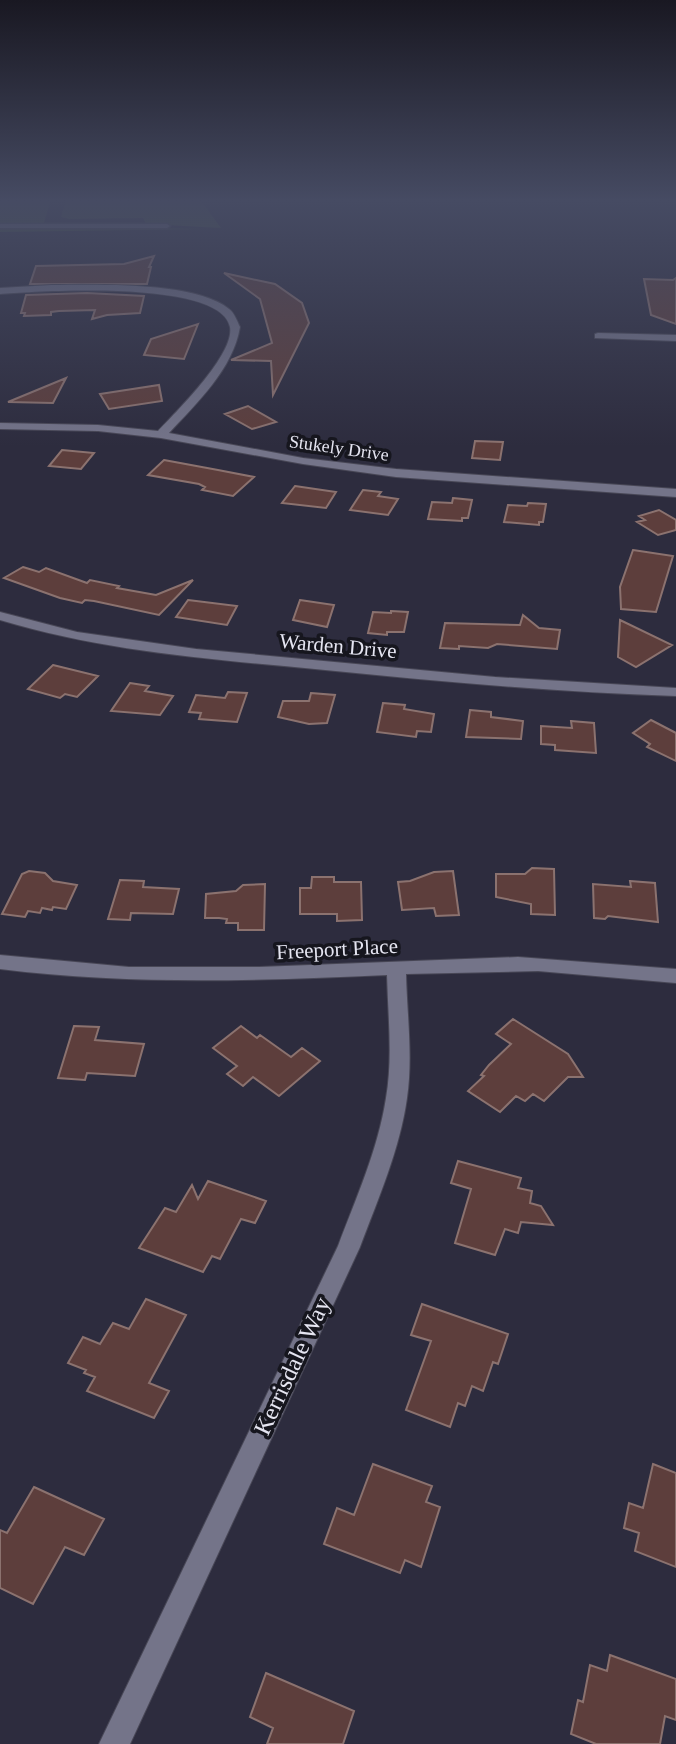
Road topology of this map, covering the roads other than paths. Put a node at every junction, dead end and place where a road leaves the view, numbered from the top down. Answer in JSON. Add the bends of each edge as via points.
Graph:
{"nodes":[{"id":1,"x":0,"y":291,"type":"edge"},
{"id":2,"x":598,"y":336,"type":"dead end"},
{"id":3,"x":676,"y":338,"type":"edge"},
{"id":4,"x":0,"y":426,"type":"edge"},
{"id":5,"x":161,"y":435,"type":"junction"},
{"id":6,"x":676,"y":492,"type":"edge"},
{"id":7,"x":0,"y":616,"type":"edge"},
{"id":8,"x":676,"y":692,"type":"edge"},
{"id":9,"x":0,"y":962,"type":"edge"},
{"id":10,"x":396,"y":969,"type":"junction"},
{"id":11,"x":676,"y":976,"type":"edge"},
{"id":12,"x":114,"y":1744,"type":"edge"}],
"edges":[{"from":1,"to":5,"type":"street","via":[[162,290],[208,300],[227,310],[236,330],[220,364],[209,384]]},
{"from":2,"to":3,"type":"street"},
{"from":4,"to":5,"type":"street","name":"Stukely Drive"},
{"from":5,"to":6,"type":"street","name":"Stukely Drive","via":[[396,473]]},
{"from":7,"to":8,"type":"street","name":"Warden Drive","via":[[138,647],[541,686]]},
{"from":9,"to":10,"type":"street","name":"Freeport Place","via":[[99,973],[194,976]]},
{"from":10,"to":11,"type":"street","name":"Freeport Place","via":[[518,964]]},
{"from":10,"to":12,"type":"street","name":"Kerrisdale Way","via":[[399,1079],[389,1126],[349,1247]]}]}
